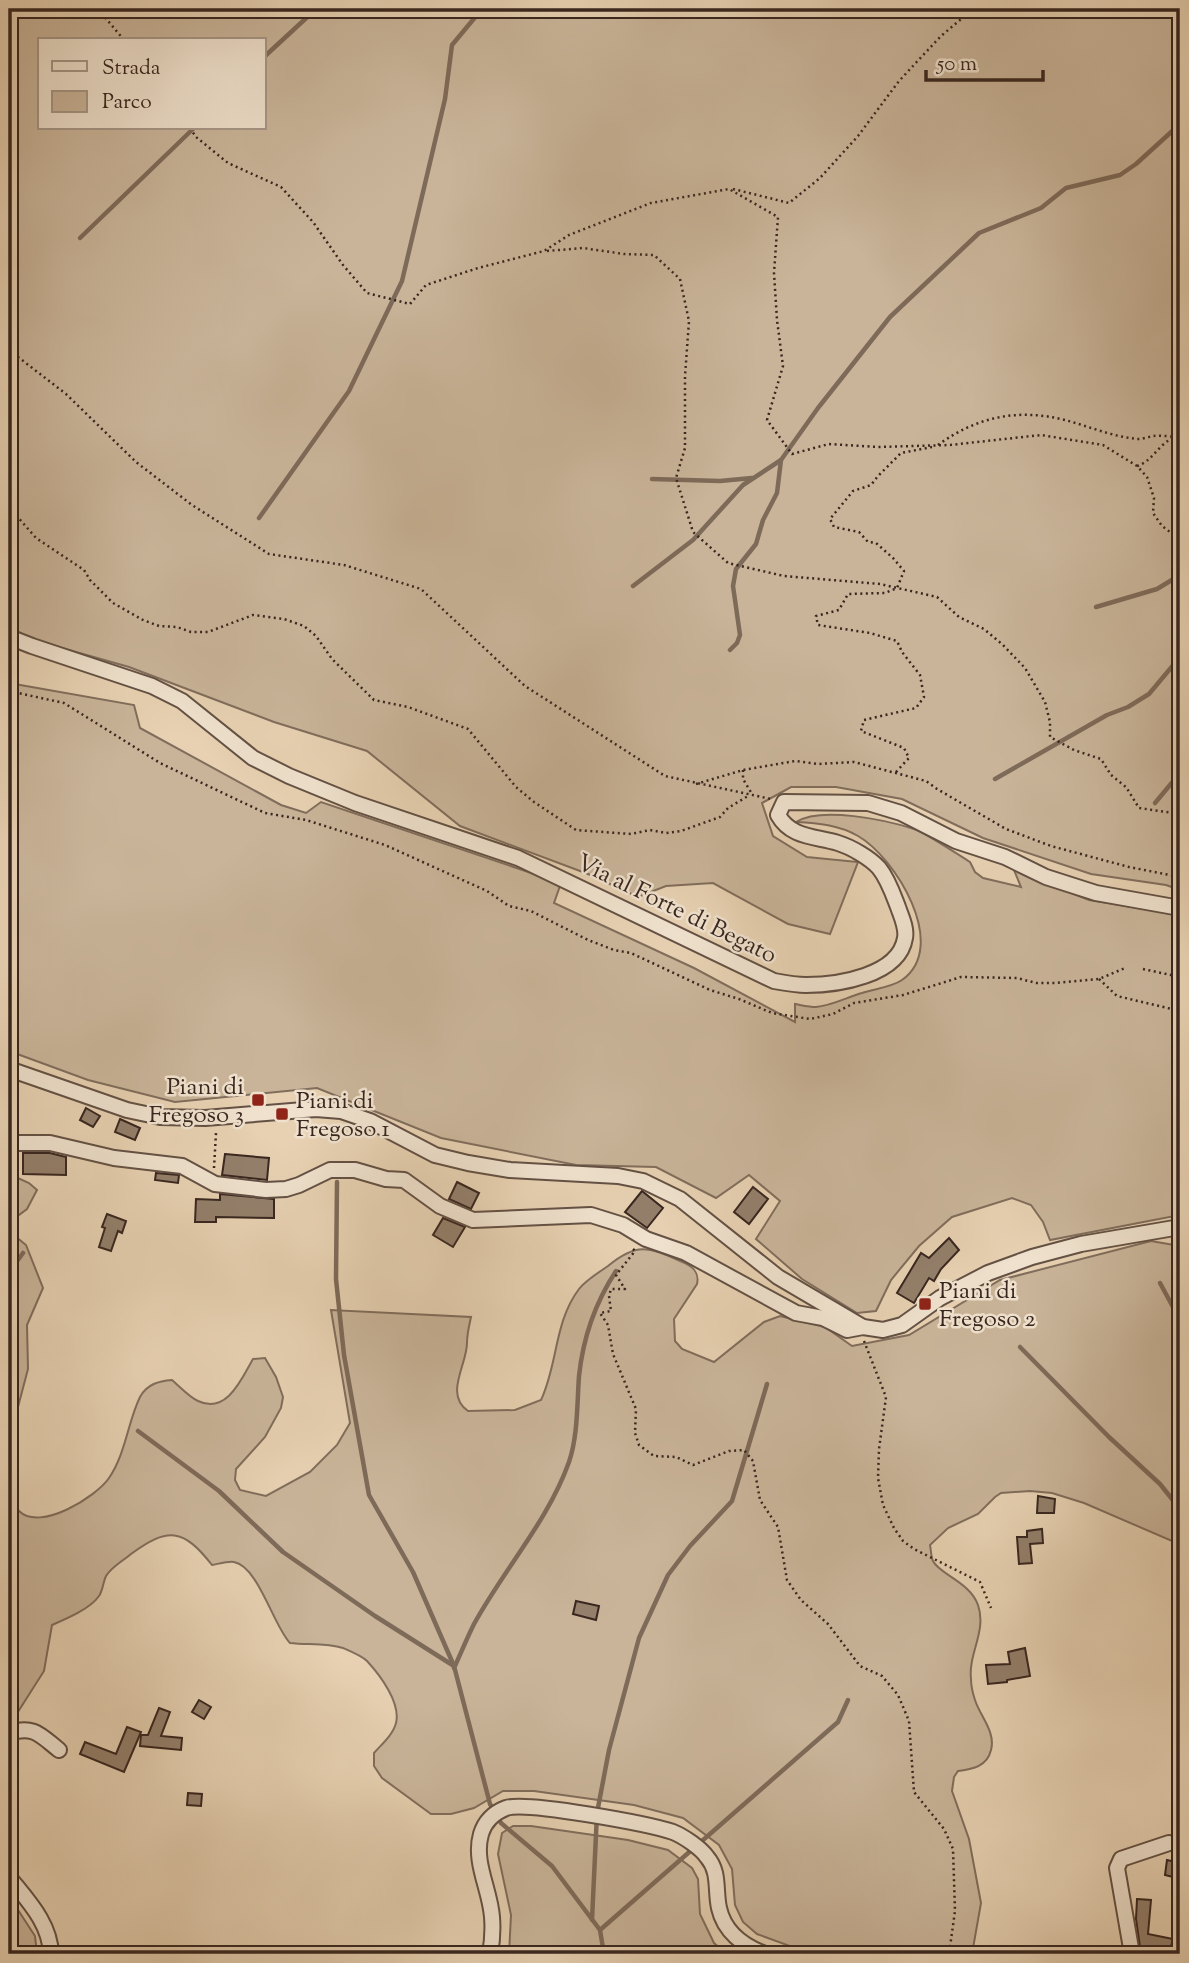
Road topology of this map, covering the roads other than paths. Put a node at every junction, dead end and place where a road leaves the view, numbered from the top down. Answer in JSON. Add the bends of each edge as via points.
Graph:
{"nodes":[{"id":1,"x":9,"y":636,"type":"edge"},
{"id":2,"x":1180,"y":908,"type":"edge"},
{"id":3,"x":9,"y":1069,"type":"edge"},
{"id":4,"x":9,"y":1143,"type":"edge"},
{"id":5,"x":1180,"y":1227,"type":"edge"},
{"id":6,"x":863,"y":1327,"type":"junction"},
{"id":7,"x":9,"y":1733,"type":"edge"},
{"id":8,"x":60,"y":1750,"type":"dead end"},
{"id":9,"x":1170,"y":1843,"type":"dead end"},
{"id":10,"x":9,"y":1877,"type":"edge"},
{"id":11,"x":51,"y":1954,"type":"edge"},
{"id":12,"x":489,"y":1954,"type":"edge"},
{"id":13,"x":765,"y":1954,"type":"edge"},
{"id":14,"x":1132,"y":1954,"type":"edge"}],
"edges":[{"from":1,"to":2,"type":"street","name":"Via al Forte di Begato","via":[[152,686],[182,701],[253,758],[289,776],[518,858],[774,981],[839,983],[874,972],[896,959],[906,937],[889,885],[878,868],[841,843],[790,830],[778,815],[784,802],[867,803],[912,817],[956,841],[1046,877],[1096,893]]},
{"from":3,"to":6,"type":"street","via":[[160,1117],[341,1111],[435,1155],[468,1163],[643,1181],[680,1199],[778,1277]]},
{"from":4,"to":6,"type":"street","via":[[50,1143],[85,1153],[182,1166],[214,1184],[266,1190],[286,1189],[330,1170],[355,1170],[404,1180],[440,1206],[473,1220],[591,1216],[686,1253],[796,1313],[823,1318],[847,1330]]},
{"from":5,"to":6,"type":"street","via":[[1032,1257],[940,1298],[902,1325],[883,1330]]},
{"from":7,"to":8,"type":"street","via":[[33,1730]]},
{"from":9,"to":14,"type":"street","via":[[1121,1859],[1117,1868]]},
{"from":10,"to":11,"type":"street","via":[[41,1918],[51,1939]]},
{"from":12,"to":13,"type":"street","via":[[492,1916],[478,1855],[481,1836],[487,1820],[507,1808],[520,1807],[631,1821],[676,1833],[707,1856],[716,1874],[719,1909],[730,1931],[748,1948]]}]}
